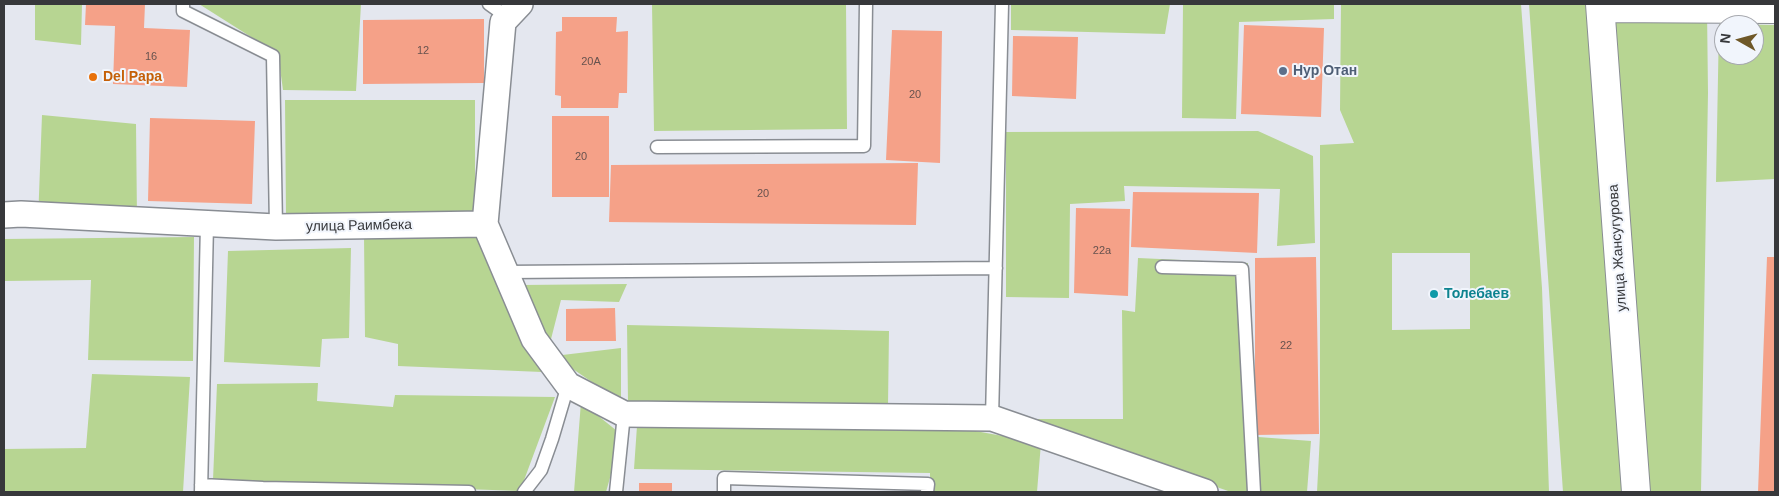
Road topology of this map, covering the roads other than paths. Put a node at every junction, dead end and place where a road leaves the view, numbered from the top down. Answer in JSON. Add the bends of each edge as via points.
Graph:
{"nodes":[{"id":1,"x":183,"y":4,"type":"edge"},
{"id":2,"x":866,"y":4,"type":"edge"},
{"id":3,"x":1002,"y":4,"type":"edge"},
{"id":4,"x":1601,"y":6,"type":"edge"},
{"id":5,"x":1721,"y":7,"type":"edge"},
{"id":6,"x":506,"y":8,"type":"edge"},
{"id":7,"x":1775,"y":9,"type":"edge"},
{"id":8,"x":657,"y":147,"type":"dead end"},
{"id":9,"x":4,"y":215,"type":"edge"},
{"id":10,"x":207,"y":224,"type":"junction"},
{"id":11,"x":486,"y":224,"type":"junction"},
{"id":12,"x":276,"y":227,"type":"junction"},
{"id":13,"x":1162,"y":267,"type":"dead end"},
{"id":14,"x":996,"y":268,"type":"junction"},
{"id":15,"x":506,"y":272,"type":"junction"},
{"id":16,"x":568,"y":385,"type":"junction"},
{"id":17,"x":624,"y":414,"type":"junction"},
{"id":18,"x":992,"y":418,"type":"junction"},
{"id":19,"x":201,"y":489,"type":"edge"},
{"id":20,"x":469,"y":492,"type":"edge"},
{"id":21,"x":524,"y":492,"type":"edge"},
{"id":22,"x":616,"y":492,"type":"edge"},
{"id":23,"x":724,"y":492,"type":"edge"},
{"id":24,"x":927,"y":492,"type":"edge"},
{"id":25,"x":1205,"y":492,"type":"edge"},
{"id":26,"x":1254,"y":492,"type":"edge"},
{"id":27,"x":1636,"y":492,"type":"edge"}],
"edges":[{"from":1,"to":12,"type":"lane","via":[[183,11],[273,56]]},
{"from":2,"to":8,"type":"lane","via":[[864,146]]},
{"from":3,"to":14,"type":"lane"},
{"from":4,"to":5,"type":"main road"},
{"from":4,"to":27,"type":"main road","name":"улица Жансугурова"},
{"from":5,"to":7,"type":"main road"},
{"from":6,"to":11,"type":"street"},
{"from":9,"to":10,"type":"street","name":"улица Раимбека"},
{"from":10,"to":12,"type":"street","name":"улица Раимбека"},
{"from":10,"to":19,"type":"lane"},
{"from":11,"to":12,"type":"street","name":"улица Раимбека"},
{"from":11,"to":15,"type":"street"},
{"from":13,"to":26,"type":"lane","via":[[1242,269]]},
{"from":14,"to":15,"type":"lane"},
{"from":14,"to":18,"type":"lane"},
{"from":15,"to":16,"type":"street","via":[[534,339]]},
{"from":16,"to":17,"type":"street"},
{"from":16,"to":21,"type":"lane","via":[[541,470]]},
{"from":17,"to":18,"type":"street"},
{"from":17,"to":22,"type":"lane"},
{"from":18,"to":25,"type":"street"},
{"from":19,"to":20,"type":"lane"},
{"from":23,"to":24,"type":"lane","via":[[724,478],[928,484]]}]}
